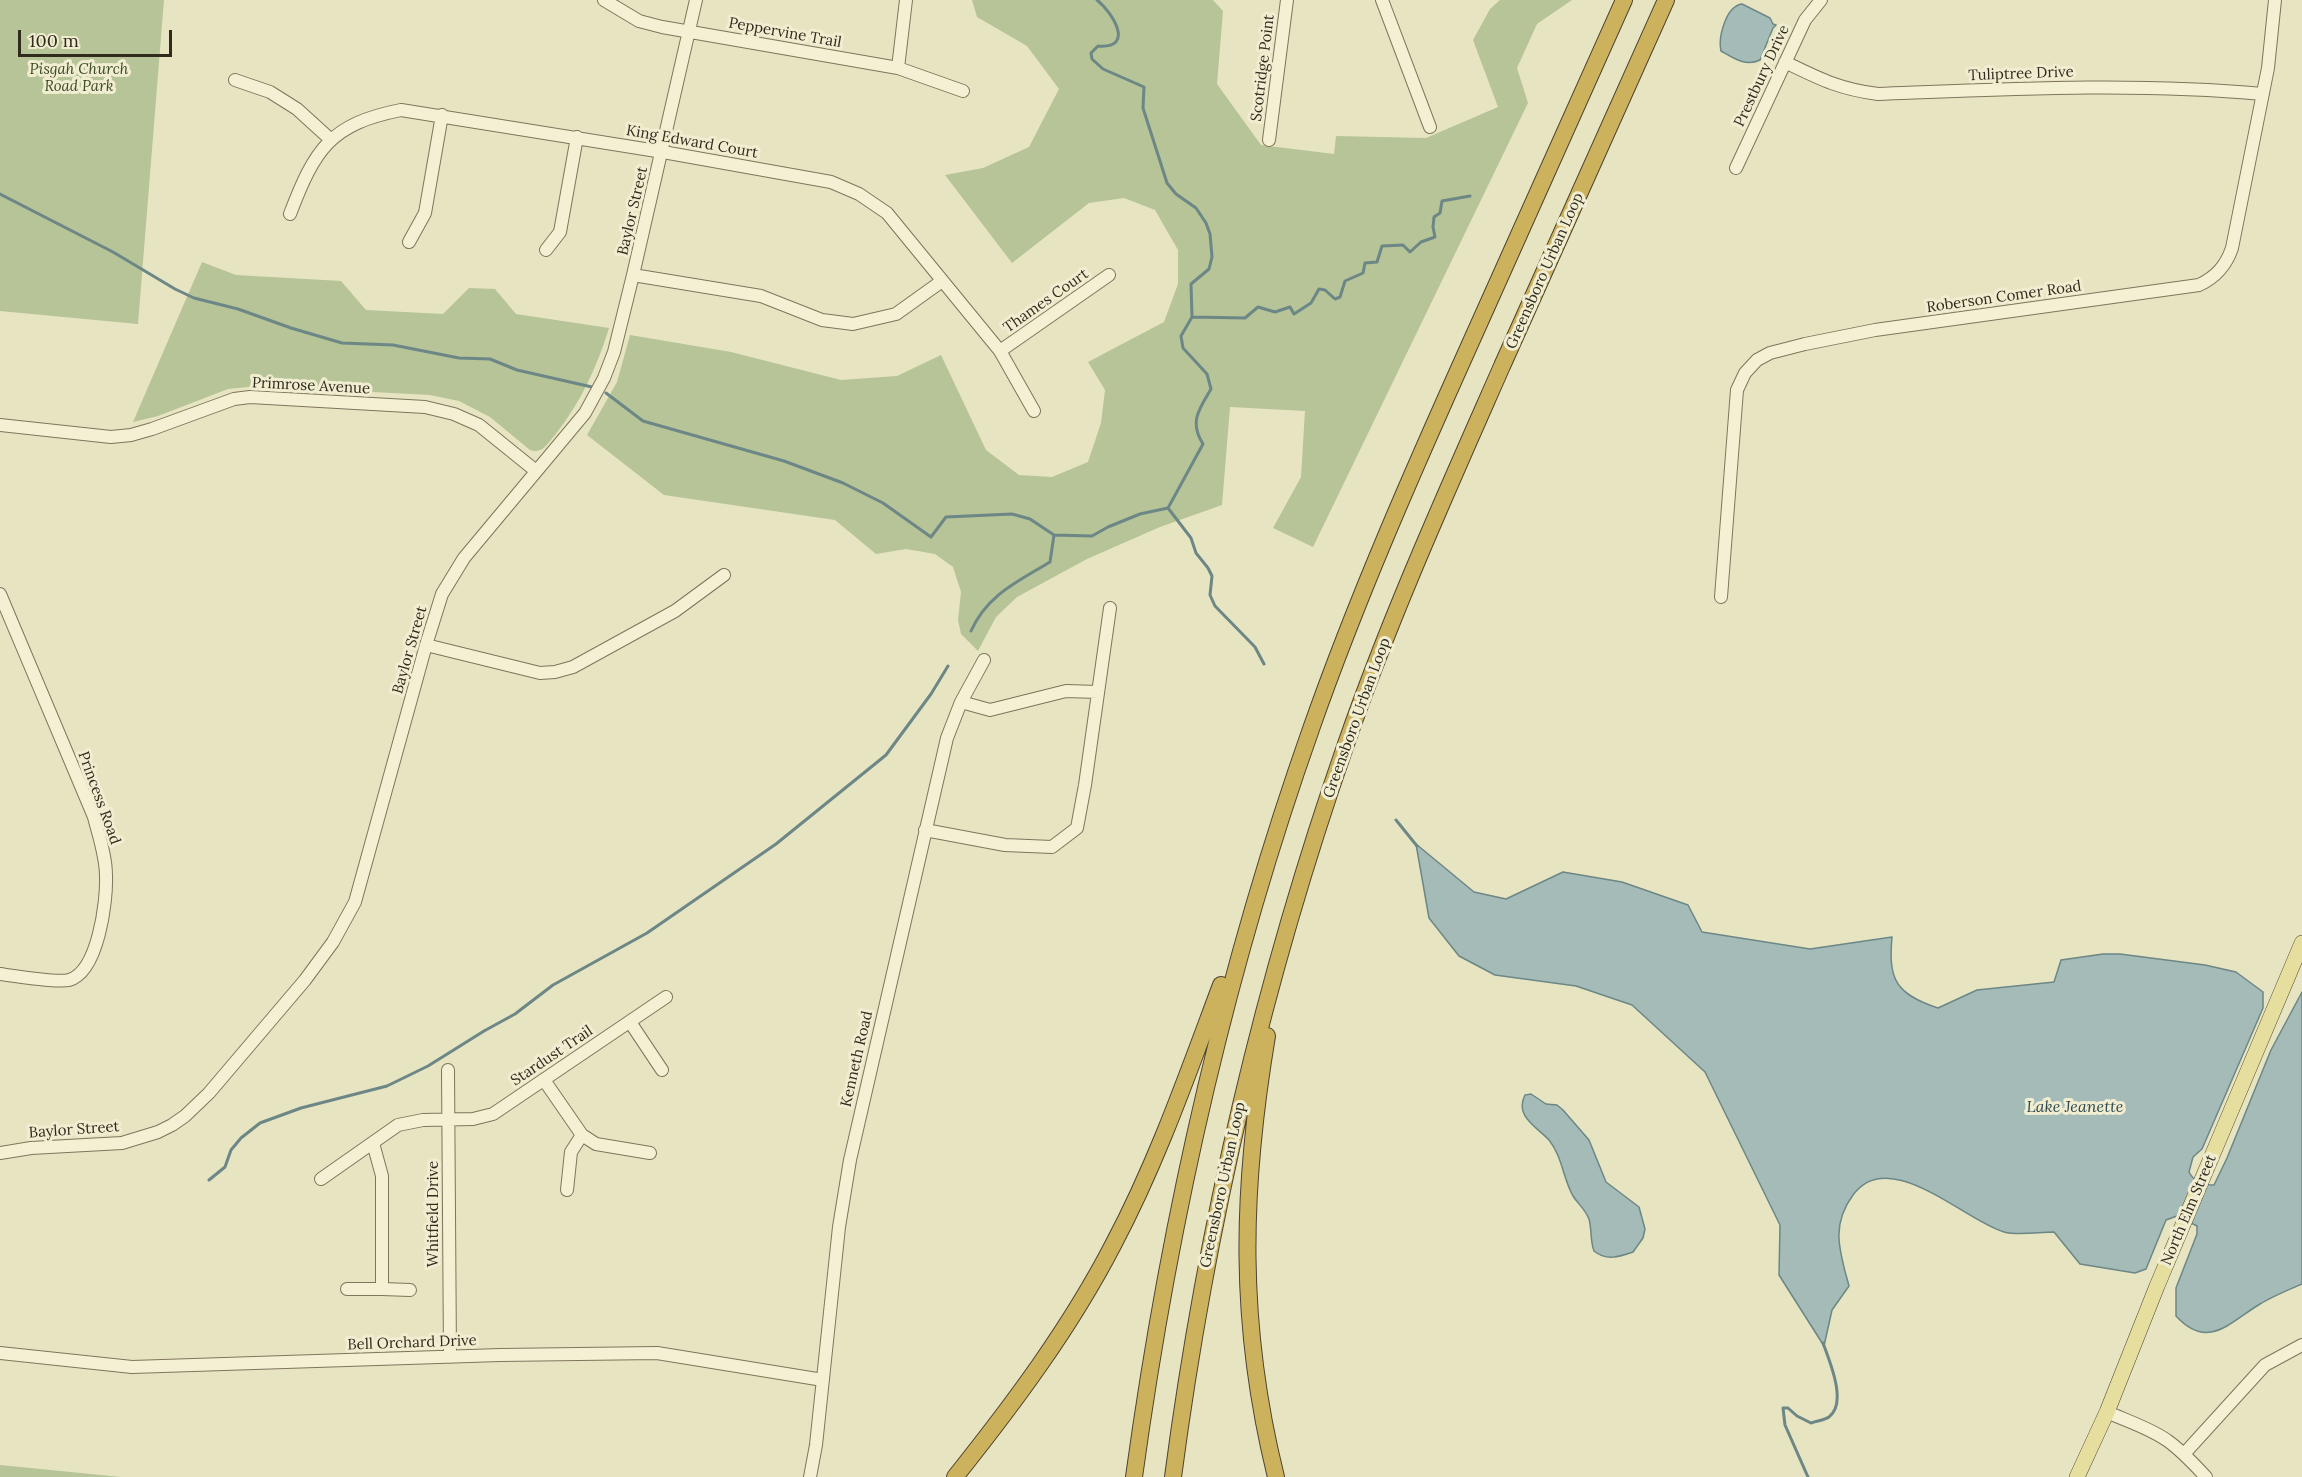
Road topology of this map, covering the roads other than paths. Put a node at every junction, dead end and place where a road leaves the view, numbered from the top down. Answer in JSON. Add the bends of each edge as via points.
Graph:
{"nodes":[{"id":1,"x":604,"y":0,"type":"edge"},
{"id":2,"x":696,"y":0,"type":"edge"},
{"id":3,"x":906,"y":0,"type":"edge"},
{"id":4,"x":1287,"y":0,"type":"edge"},
{"id":5,"x":1382,"y":0,"type":"edge"},
{"id":6,"x":1624,"y":0,"type":"edge"},
{"id":7,"x":1666,"y":0,"type":"edge"},
{"id":8,"x":1821,"y":0,"type":"edge"},
{"id":9,"x":2275,"y":0,"type":"edge"},
{"id":10,"x":689,"y":31,"type":"junction"},
{"id":11,"x":1785,"y":62,"type":"junction"},
{"id":12,"x":898,"y":68,"type":"junction"},
{"id":13,"x":235,"y":80,"type":"dead end"},
{"id":14,"x":963,"y":91,"type":"dead end"},
{"id":15,"x":2263,"y":94,"type":"junction"},
{"id":16,"x":442,"y":115,"type":"junction"},
{"id":17,"x":1430,"y":127,"type":"dead end"},
{"id":18,"x":577,"y":137,"type":"junction"},
{"id":19,"x":330,"y":139,"type":"junction"},
{"id":20,"x":1269,"y":140,"type":"dead end"},
{"id":21,"x":663,"y":152,"type":"junction"},
{"id":22,"x":1736,"y":168,"type":"dead end"},
{"id":23,"x":290,"y":214,"type":"dead end"},
{"id":24,"x":409,"y":242,"type":"dead end"},
{"id":25,"x":546,"y":250,"type":"dead end"},
{"id":26,"x":633,"y":275,"type":"junction"},
{"id":27,"x":1108,"y":275,"type":"dead end"},
{"id":28,"x":942,"y":281,"type":"junction"},
{"id":29,"x":1000,"y":351,"type":"junction"},
{"id":30,"x":1034,"y":411,"type":"dead end"},
{"id":31,"x":0,"y":425,"type":"edge"},
{"id":32,"x":536,"y":471,"type":"junction"},
{"id":33,"x":724,"y":575,"type":"dead end"},
{"id":34,"x":0,"y":594,"type":"edge"},
{"id":35,"x":1721,"y":597,"type":"dead end"},
{"id":36,"x":1110,"y":608,"type":"dead end"},
{"id":37,"x":426,"y":645,"type":"junction"},
{"id":38,"x":984,"y":660,"type":"dead end"},
{"id":39,"x":1098,"y":692,"type":"junction"},
{"id":40,"x":961,"y":702,"type":"junction"},
{"id":41,"x":925,"y":830,"type":"junction"},
{"id":42,"x":1266,"y":862,"type":"junction"},
{"id":43,"x":1283,"y":941,"type":"junction"},
{"id":44,"x":2302,"y":944,"type":"edge"},
{"id":45,"x":0,"y":974,"type":"edge"},
{"id":46,"x":666,"y":997,"type":"dead end"},
{"id":47,"x":630,"y":1022,"type":"junction"},
{"id":48,"x":448,"y":1070,"type":"dead end"},
{"id":49,"x":662,"y":1070,"type":"dead end"},
{"id":50,"x":543,"y":1080,"type":"junction"},
{"id":51,"x":448,"y":1119,"type":"junction"},
{"id":52,"x":582,"y":1136,"type":"junction"},
{"id":53,"x":373,"y":1143,"type":"junction"},
{"id":54,"x":0,"y":1153,"type":"edge"},
{"id":55,"x":650,"y":1153,"type":"dead end"},
{"id":56,"x":321,"y":1179,"type":"dead end"},
{"id":57,"x":567,"y":1190,"type":"dead end"},
{"id":58,"x":347,"y":1289,"type":"dead end"},
{"id":59,"x":382,"y":1289,"type":"junction"},
{"id":60,"x":410,"y":1290,"type":"dead end"},
{"id":61,"x":2302,"y":1345,"type":"edge"},
{"id":62,"x":0,"y":1353,"type":"edge"},
{"id":63,"x":450,"y":1357,"type":"junction"},
{"id":64,"x":823,"y":1380,"type":"junction"},
{"id":65,"x":2107,"y":1412,"type":"junction"},
{"id":66,"x":2184,"y":1454,"type":"junction"},
{"id":67,"x":810,"y":1477,"type":"edge"},
{"id":68,"x":955,"y":1477,"type":"edge"},
{"id":69,"x":1134,"y":1477,"type":"edge"},
{"id":70,"x":1173,"y":1477,"type":"edge"},
{"id":71,"x":1276,"y":1477,"type":"edge"},
{"id":72,"x":2077,"y":1477,"type":"edge"},
{"id":73,"x":2206,"y":1477,"type":"edge"}],
"edges":[{"from":1,"to":10,"type":"street","name":"Peppervine Trail","via":[[639,21]]},
{"from":2,"to":10,"type":"street","name":"Baylor Street"},
{"from":3,"to":12,"type":"street"},
{"from":4,"to":20,"type":"street","name":"Scotridge Point"},
{"from":5,"to":17,"type":"street"},
{"from":6,"to":42,"type":"highway","via":[[1388,531],[1311,728]]},
{"from":7,"to":43,"type":"highway","name":"Greensboro Urban Loop","via":[[1396,611],[1340,763]]},
{"from":8,"to":11,"type":"street","name":"Prestbury Drive","via":[[1805,20]]},
{"from":9,"to":15,"type":"street","name":"Roberson Comer Road"},
{"from":10,"to":12,"type":"street","name":"Peppervine Trail"},
{"from":10,"to":21,"type":"street","name":"Baylor Street"},
{"from":11,"to":15,"type":"street","name":"Tuliptree Drive","via":[[1850,91],[1878,94],[2094,87]]},
{"from":11,"to":22,"type":"street","name":"Prestbury Drive"},
{"from":12,"to":14,"type":"street","name":"Peppervine Trail"},
{"from":13,"to":19,"type":"street","via":[[270,92]]},
{"from":15,"to":35,"type":"street","name":"Roberson Comer Road","via":[[2232,248],[2223,268],[2207,281],[1840,336],[1770,353],[1750,366],[1737,390]]},
{"from":16,"to":18,"type":"street","name":"King Edward Court"},
{"from":16,"to":19,"type":"street","name":"King Edward Court","via":[[401,110],[371,116]]},
{"from":16,"to":24,"type":"street","via":[[425,213]]},
{"from":18,"to":21,"type":"street","name":"King Edward Court"},
{"from":18,"to":25,"type":"street","via":[[560,232]]},
{"from":19,"to":23,"type":"street","name":"King Edward Court","via":[[311,166]]},
{"from":21,"to":26,"type":"street","name":"Baylor Street"},
{"from":21,"to":28,"type":"street","name":"King Edward Court","via":[[831,182],[858,194],[886,213]]},
{"from":26,"to":28,"type":"street","via":[[761,296],[822,320],[853,324],[896,314]]},
{"from":26,"to":32,"type":"street","name":"Baylor Street","via":[[614,352],[600,388],[585,413]]},
{"from":27,"to":29,"type":"street","name":"Thames Court"},
{"from":28,"to":29,"type":"street","name":"King Edward Court"},
{"from":29,"to":30,"type":"street","name":"King Edward Court"},
{"from":31,"to":32,"type":"street","name":"Primrose Avenue","via":[[111,437],[131,435],[250,397],[425,407],[479,425]]},
{"from":32,"to":37,"type":"street","name":"Baylor Street","via":[[451,577]]},
{"from":33,"to":37,"type":"street","via":[[675,611],[573,667],[555,672],[540,673]]},
{"from":34,"to":45,"type":"street","name":"Princess Road","via":[[94,817],[106,875],[105,908],[92,956],[81,974],[68,981]]},
{"from":36,"to":39,"type":"street"},
{"from":37,"to":54,"type":"street","name":"Baylor Street","via":[[355,902],[333,942],[305,980],[210,1093],[172,1125],[122,1143]]},
{"from":38,"to":40,"type":"street","name":"Kenneth Road"},
{"from":39,"to":40,"type":"street","via":[[1066,691],[990,710]]},
{"from":39,"to":41,"type":"street","via":[[1077,828],[1052,847],[1005,844]]},
{"from":40,"to":41,"type":"street","name":"Kenneth Road","via":[[947,738]]},
{"from":41,"to":64,"type":"street","name":"Kenneth Road","via":[[850,1160]]},
{"from":42,"to":68,"type":"highway","via":[[1174,1110],[1118,1236],[1056,1341]]},
{"from":42,"to":69,"type":"highway","via":[[1227,998],[1186,1170],[1153,1344]]},
{"from":43,"to":70,"type":"highway","name":"Greensboro Urban Loop","via":[[1247,1076],[1217,1212],[1191,1350]]},
{"from":43,"to":71,"type":"highway","via":[[1254,1116],[1246,1246],[1256,1377]]},
{"from":44,"to":65,"type":"main road","name":"North Elm Street"},
{"from":46,"to":47,"type":"street","name":"Stardust Trail"},
{"from":47,"to":49,"type":"street"},
{"from":47,"to":50,"type":"street","name":"Stardust Trail"},
{"from":48,"to":51,"type":"street","name":"Whitfield Drive"},
{"from":50,"to":51,"type":"street","name":"Stardust Trail","via":[[493,1114]]},
{"from":50,"to":52,"type":"street"},
{"from":51,"to":53,"type":"street","name":"Stardust Trail","via":[[398,1125]]},
{"from":51,"to":63,"type":"street","name":"Whitfield Drive"},
{"from":52,"to":55,"type":"street","via":[[596,1144]]},
{"from":52,"to":57,"type":"street","via":[[571,1152]]},
{"from":53,"to":56,"type":"street","name":"Stardust Trail"},
{"from":53,"to":59,"type":"street","via":[[382,1176]]},
{"from":58,"to":59,"type":"street"},
{"from":59,"to":60,"type":"street"},
{"from":61,"to":66,"type":"street","via":[[2265,1365]]},
{"from":62,"to":63,"type":"street","name":"Bell Orchard Drive","via":[[132,1367]]},
{"from":63,"to":64,"type":"street","name":"Bell Orchard Drive","via":[[657,1353]]},
{"from":64,"to":67,"type":"street","name":"Kenneth Road"},
{"from":65,"to":66,"type":"street","via":[[2152,1432]]},
{"from":65,"to":72,"type":"main road","name":"North Elm Street"},
{"from":66,"to":73,"type":"street"}]}
